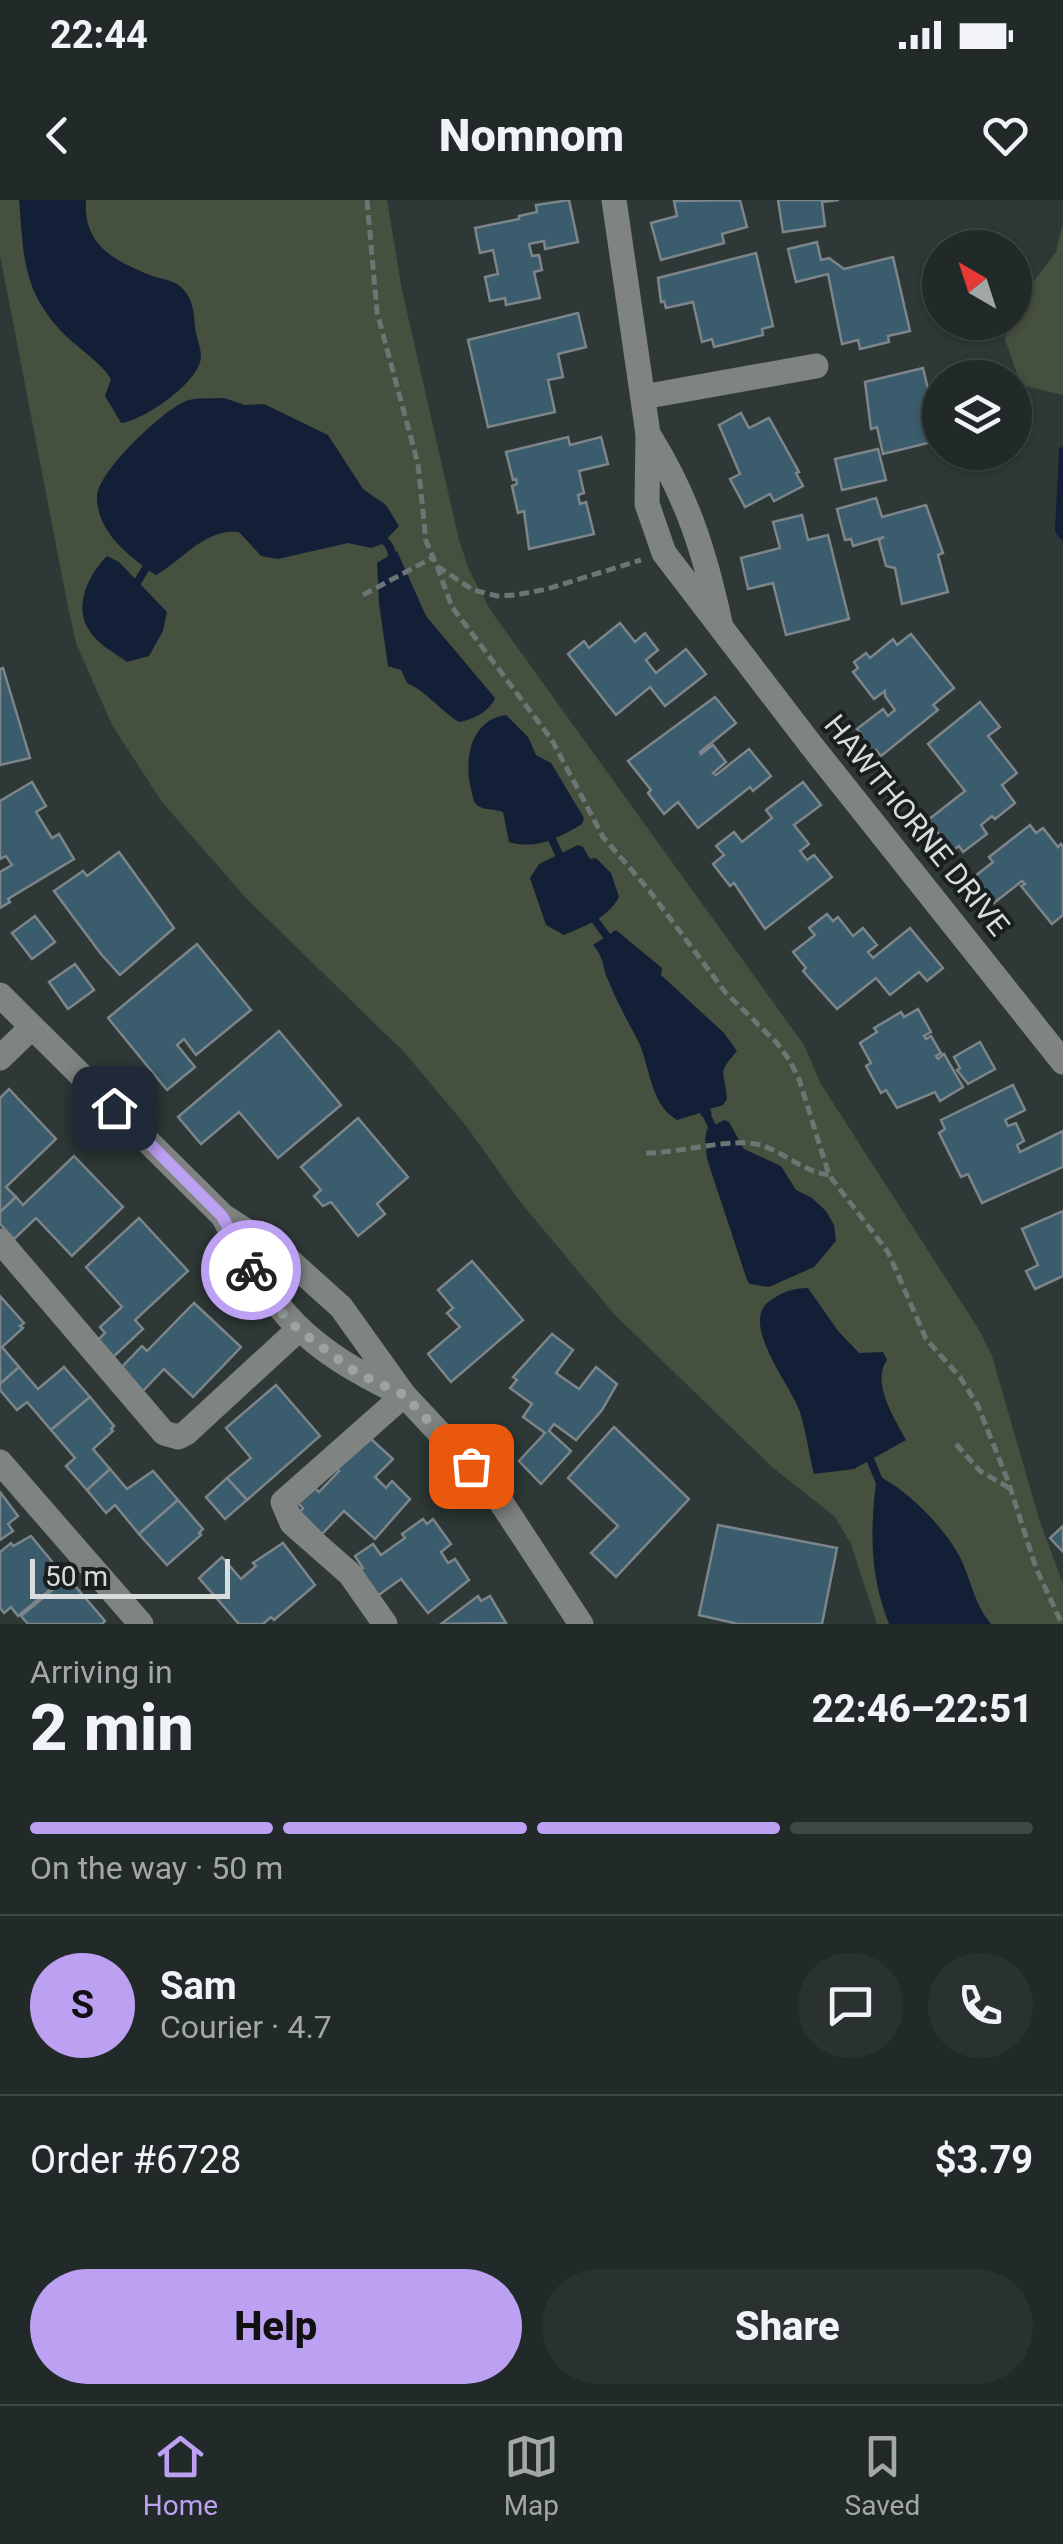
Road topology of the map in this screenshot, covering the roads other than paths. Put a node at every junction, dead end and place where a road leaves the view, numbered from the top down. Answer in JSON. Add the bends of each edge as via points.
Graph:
{"nodes":[{"id":1,"x":614,"y":200,"type":"edge"},
{"id":2,"x":816,"y":366,"type":"dead end"},
{"id":3,"x":643,"y":397,"type":"junction"},
{"id":4,"x":648,"y":434,"type":"junction"},
{"id":5,"x":682,"y":492,"type":"junction"},
{"id":6,"x":647,"y":504,"type":"junction"},
{"id":7,"x":706,"y":555,"type":"junction"},
{"id":8,"x":669,"y":562,"type":"junction"},
{"id":9,"x":721,"y":628,"type":"junction"},
{"id":10,"x":0,"y":995,"type":"edge"},
{"id":11,"x":32,"y":1027,"type":"junction"},
{"id":12,"x":0,"y":1058,"type":"edge"},
{"id":13,"x":1063,"y":1062,"type":"edge"},
{"id":14,"x":222,"y":1216,"type":"junction"},
{"id":15,"x":0,"y":1242,"type":"edge"},
{"id":16,"x":312,"y":1280,"type":"junction"},
{"id":17,"x":290,"y":1321,"type":"junction"},
{"id":18,"x":354,"y":1321,"type":"junction"},
{"id":19,"x":324,"y":1350,"type":"junction"},
{"id":20,"x":404,"y":1395,"type":"junction"},
{"id":21,"x":0,"y":1462,"type":"edge"},
{"id":22,"x":141,"y":1624,"type":"edge"},
{"id":23,"x":386,"y":1624,"type":"edge"},
{"id":24,"x":580,"y":1624,"type":"edge"}],
"edges":[{"from":1,"to":3,"type":"street","name":"HAWTHORNE DRIVE"},
{"from":2,"to":3,"type":"street"},
{"from":3,"to":4,"type":"street","name":"HAWTHORNE DRIVE"},
{"from":4,"to":5,"type":"street","name":"HAWTHORNE DRIVE"},
{"from":4,"to":6,"type":"street","name":"HAWTHORNE DRIVE"},
{"from":5,"to":6,"type":"street"},
{"from":5,"to":7,"type":"street","name":"HAWTHORNE DRIVE"},
{"from":6,"to":8,"type":"street","name":"HAWTHORNE DRIVE"},
{"from":7,"to":8,"type":"street"},
{"from":7,"to":9,"type":"street","name":"HAWTHORNE DRIVE"},
{"from":8,"to":9,"type":"street","name":"HAWTHORNE DRIVE"},
{"from":9,"to":13,"type":"street","name":"HAWTHORNE DRIVE"},
{"from":10,"to":11,"type":"street"},
{"from":11,"to":12,"type":"street"},
{"from":11,"to":14,"type":"street"},
{"from":14,"to":16,"type":"street"},
{"from":14,"to":17,"type":"street"},
{"from":15,"to":17,"type":"street","via":[[171,1436],[186,1433]]},
{"from":16,"to":17,"type":"street"},
{"from":16,"to":18,"type":"street"},
{"from":17,"to":19,"type":"street"},
{"from":18,"to":19,"type":"street"},
{"from":18,"to":20,"type":"street"},
{"from":19,"to":20,"type":"street"},
{"from":20,"to":23,"type":"street","via":[[283,1502],[292,1523],[350,1574]]},
{"from":20,"to":24,"type":"street","via":[[494,1490]]},
{"from":21,"to":22,"type":"street"}]}
